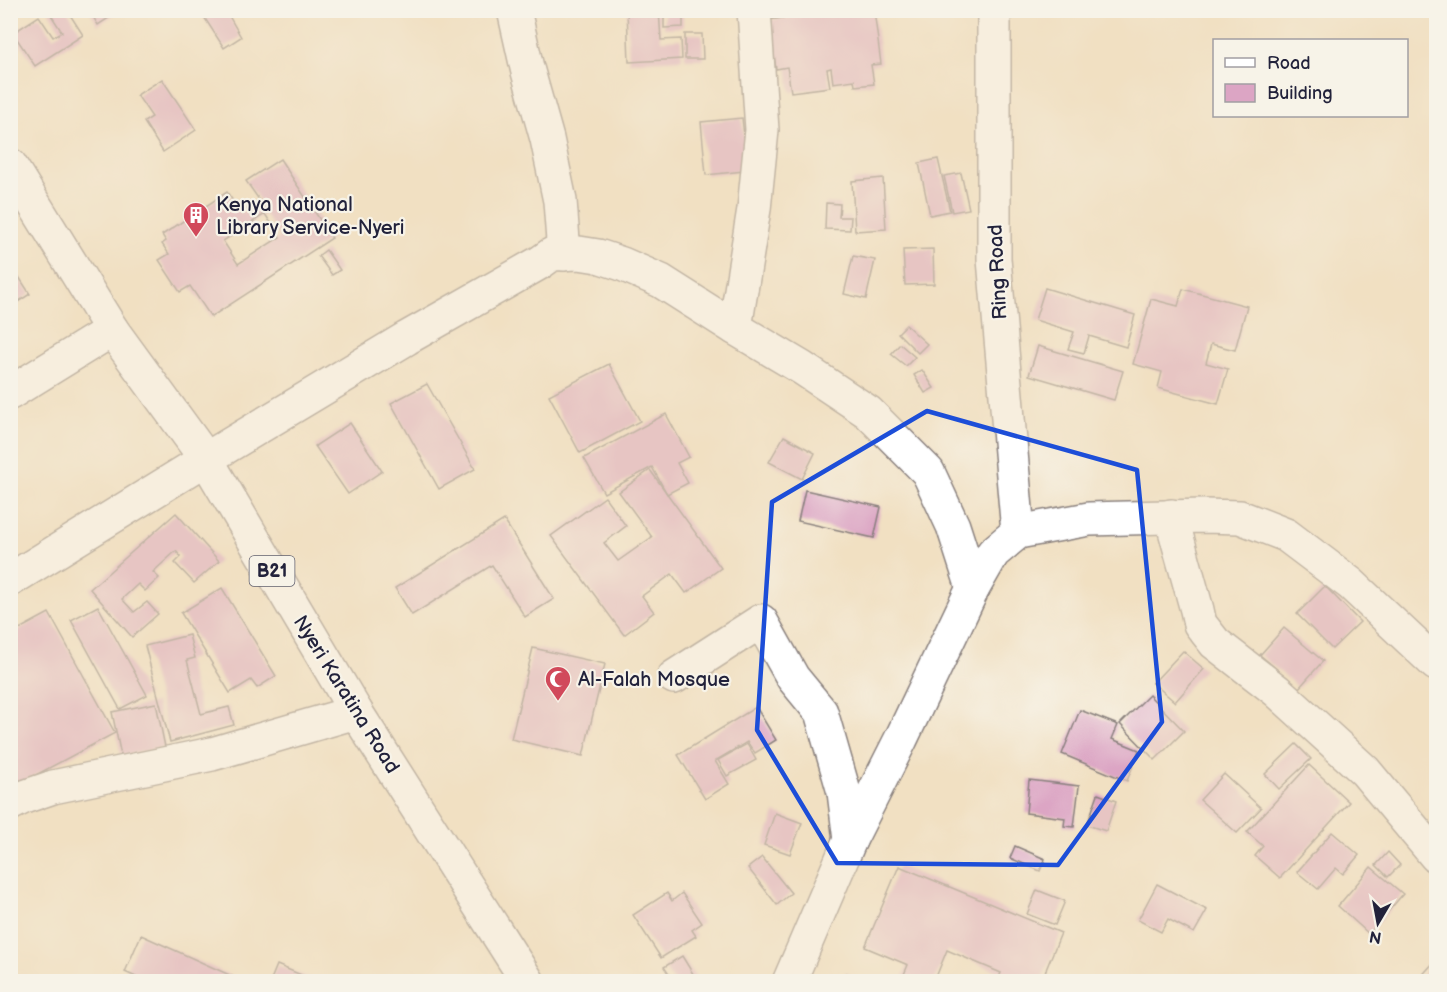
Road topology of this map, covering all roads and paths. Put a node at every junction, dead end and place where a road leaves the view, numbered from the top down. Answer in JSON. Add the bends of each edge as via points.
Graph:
{"nodes":[{"id":1,"x":514,"y":10,"type":"edge"},
{"id":2,"x":754,"y":10,"type":"edge"},
{"id":3,"x":994,"y":10,"type":"edge"},
{"id":4,"x":10,"y":165,"type":"edge"},
{"id":5,"x":564,"y":254,"type":"junction"},
{"id":6,"x":735,"y":328,"type":"junction"},
{"id":7,"x":112,"y":330,"type":"junction"},
{"id":8,"x":10,"y":393,"type":"edge"},
{"id":9,"x":206,"y":459,"type":"junction"},
{"id":10,"x":1171,"y":516,"type":"junction"},
{"id":11,"x":1018,"y":532,"type":"junction"},
{"id":12,"x":10,"y":580,"type":"edge"},
{"id":13,"x":973,"y":588,"type":"junction"},
{"id":14,"x":1437,"y":664,"type":"edge"},
{"id":15,"x":675,"y":677,"type":"dead end"},
{"id":16,"x":356,"y":712,"type":"junction"},
{"id":17,"x":10,"y":804,"type":"edge"},
{"id":18,"x":850,"y":840,"type":"junction"},
{"id":19,"x":1437,"y":856,"type":"edge"},
{"id":20,"x":528,"y":981,"type":"edge"},
{"id":21,"x":789,"y":981,"type":"edge"}],
"edges":[{"from":1,"to":5,"type":"main road","via":[[560,201]]},
{"from":2,"to":6,"type":"main road","via":[[762,130]]},
{"from":3,"to":11,"type":"main road","name":"Ring Road","via":[[994,259]]},
{"from":4,"to":7,"type":"main road","name":"Nyeri Karatina Road","number":"B21"},
{"from":5,"to":6,"type":"main road","via":[[598,256],[622,264],[661,281]]},
{"from":5,"to":9,"type":"main road","via":[[552,254]]},
{"from":6,"to":13,"type":"main road","via":[[868,412],[928,472],[953,526]]},
{"from":7,"to":8,"type":"main road"},
{"from":7,"to":9,"type":"main road","name":"Nyeri Karatina Road","number":"B21"},
{"from":9,"to":12,"type":"main road"},
{"from":9,"to":16,"type":"main road","name":"Nyeri Karatina Road","number":"B21"},
{"from":10,"to":11,"type":"main road","via":[[1089,519]]},
{"from":10,"to":14,"type":"main road","via":[[1240,517],[1286,535],[1351,584]]},
{"from":10,"to":19,"type":"main road","via":[[1200,624],[1215,643],[1277,691],[1365,771]]},
{"from":11,"to":13,"type":"main road","via":[[993,553]]},
{"from":13,"to":18,"type":"main road"},
{"from":15,"to":18,"type":"main road","via":[[761,621],[794,678],[821,712],[844,792]]},
{"from":16,"to":17,"type":"main road","via":[[212,754],[53,787]]},
{"from":16,"to":20,"type":"main road","name":"Nyeri Karatina Road","number":"B21"},
{"from":18,"to":21,"type":"main road"}]}
